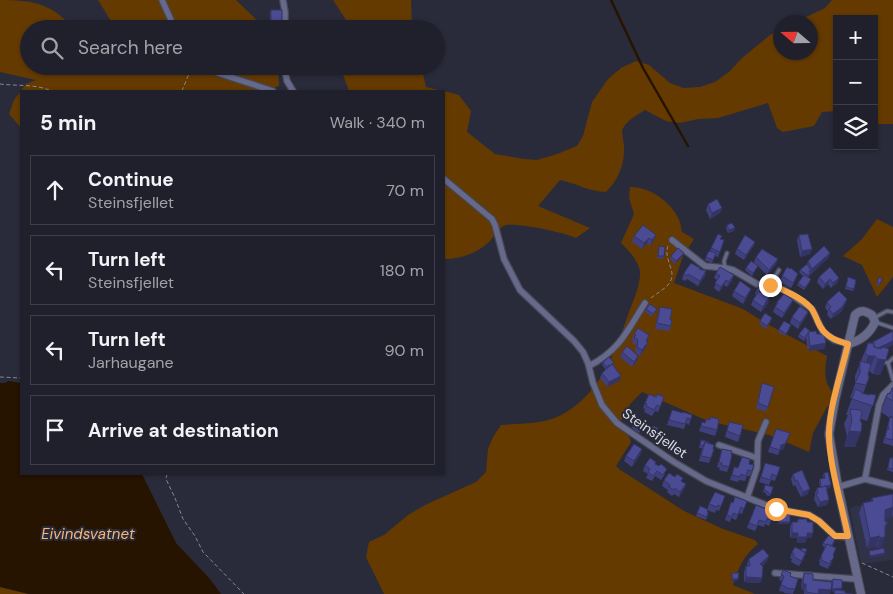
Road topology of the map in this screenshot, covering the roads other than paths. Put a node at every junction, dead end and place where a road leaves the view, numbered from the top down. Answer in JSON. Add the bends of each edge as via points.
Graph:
{"nodes":[{"id":1,"x":162,"y":0,"type":"edge"},
{"id":2,"x":283,"y":0,"type":"edge"},
{"id":3,"x":171,"y":20,"type":"edge"},
{"id":4,"x":285,"y":20,"type":"edge"},
{"id":5,"x":224,"y":75,"type":"edge"},
{"id":6,"x":286,"y":75,"type":"edge"},
{"id":7,"x":270,"y":90,"type":"edge"},
{"id":8,"x":292,"y":90,"type":"edge"},
{"id":9,"x":445,"y":180,"type":"edge"},
{"id":10,"x":672,"y":240,"type":"road end"},
{"id":11,"x":727,"y":254,"type":"dead end"},
{"id":12,"x":725,"y":268,"type":"junction"},
{"id":13,"x":779,"y":270,"type":"dead end"},
{"id":14,"x":770,"y":285,"type":"junction"},
{"id":15,"x":645,"y":303,"type":"road end"},
{"id":16,"x":893,"y":312,"type":"edge"},
{"id":17,"x":874,"y":320,"type":"junction"},
{"id":18,"x":893,"y":328,"type":"edge"},
{"id":19,"x":848,"y":344,"type":"junction"},
{"id":20,"x":893,"y":358,"type":"edge"},
{"id":21,"x":876,"y":359,"type":"edge"},
{"id":22,"x":888,"y":363,"type":"junction"},
{"id":23,"x":589,"y":366,"type":"junction"},
{"id":24,"x":893,"y":380,"type":"edge"},
{"id":25,"x":893,"y":385,"type":"edge"},
{"id":26,"x":766,"y":422,"type":"dead end"},
{"id":27,"x":719,"y":446,"type":"dead end"},
{"id":28,"x":757,"y":458,"type":"junction"},
{"id":29,"x":865,"y":479,"type":"junction"},
{"id":30,"x":893,"y":486,"type":"edge"},
{"id":31,"x":838,"y":487,"type":"junction"},
{"id":32,"x":747,"y":498,"type":"junction"},
{"id":33,"x":848,"y":536,"type":"junction"},
{"id":34,"x":775,"y":573,"type":"dead end"},
{"id":35,"x":856,"y":579,"type":"junction"},
{"id":36,"x":861,"y":594,"type":"edge"}],
"edges":[{"from":1,"to":3,"type":"street"},
{"from":2,"to":4,"type":"street"},
{"from":5,"to":7,"type":"street"},
{"from":6,"to":8,"type":"street"},
{"from":9,"to":23,"type":"street","name":"Steinsfjellet","via":[[492,219],[504,259],[520,290],[574,341]]},
{"from":10,"to":12,"type":"street","via":[[705,266]]},
{"from":11,"to":12,"type":"lane"},
{"from":12,"to":14,"type":"street","via":[[757,284]]},
{"from":13,"to":14,"type":"lane"},
{"from":14,"to":19,"type":"street","via":[[806,304],[812,309],[823,332]]},
{"from":15,"to":23,"type":"street","via":[[613,351]]},
{"from":16,"to":17,"type":"lane","via":[[887,311]]},
{"from":17,"to":18,"type":"lane"},
{"from":17,"to":19,"type":"street","via":[[869,332],[858,342]]},
{"from":17,"to":19,"type":"street","via":[[872,315],[858,312]]},
{"from":19,"to":31,"type":"street","via":[[829,434]]},
{"from":20,"to":22,"type":"lane"},
{"from":21,"to":22,"type":"lane"},
{"from":22,"to":24,"type":"lane"},
{"from":23,"to":32,"type":"street","name":"Steinsfjellet","via":[[602,405],[617,422],[694,474]]},
{"from":25,"to":29,"type":"street","via":[[879,405]]},
{"from":26,"to":28,"type":"street","via":[[758,440]]},
{"from":27,"to":28,"type":"street"},
{"from":28,"to":32,"type":"street"},
{"from":29,"to":30,"type":"street"},
{"from":29,"to":31,"type":"street"},
{"from":31,"to":33,"type":"street"},
{"from":32,"to":33,"type":"street","name":"Steinsfjellet","via":[[776,509],[809,515],[835,536]]},
{"from":33,"to":35,"type":"street"},
{"from":34,"to":35,"type":"street"},
{"from":35,"to":36,"type":"street"}]}
